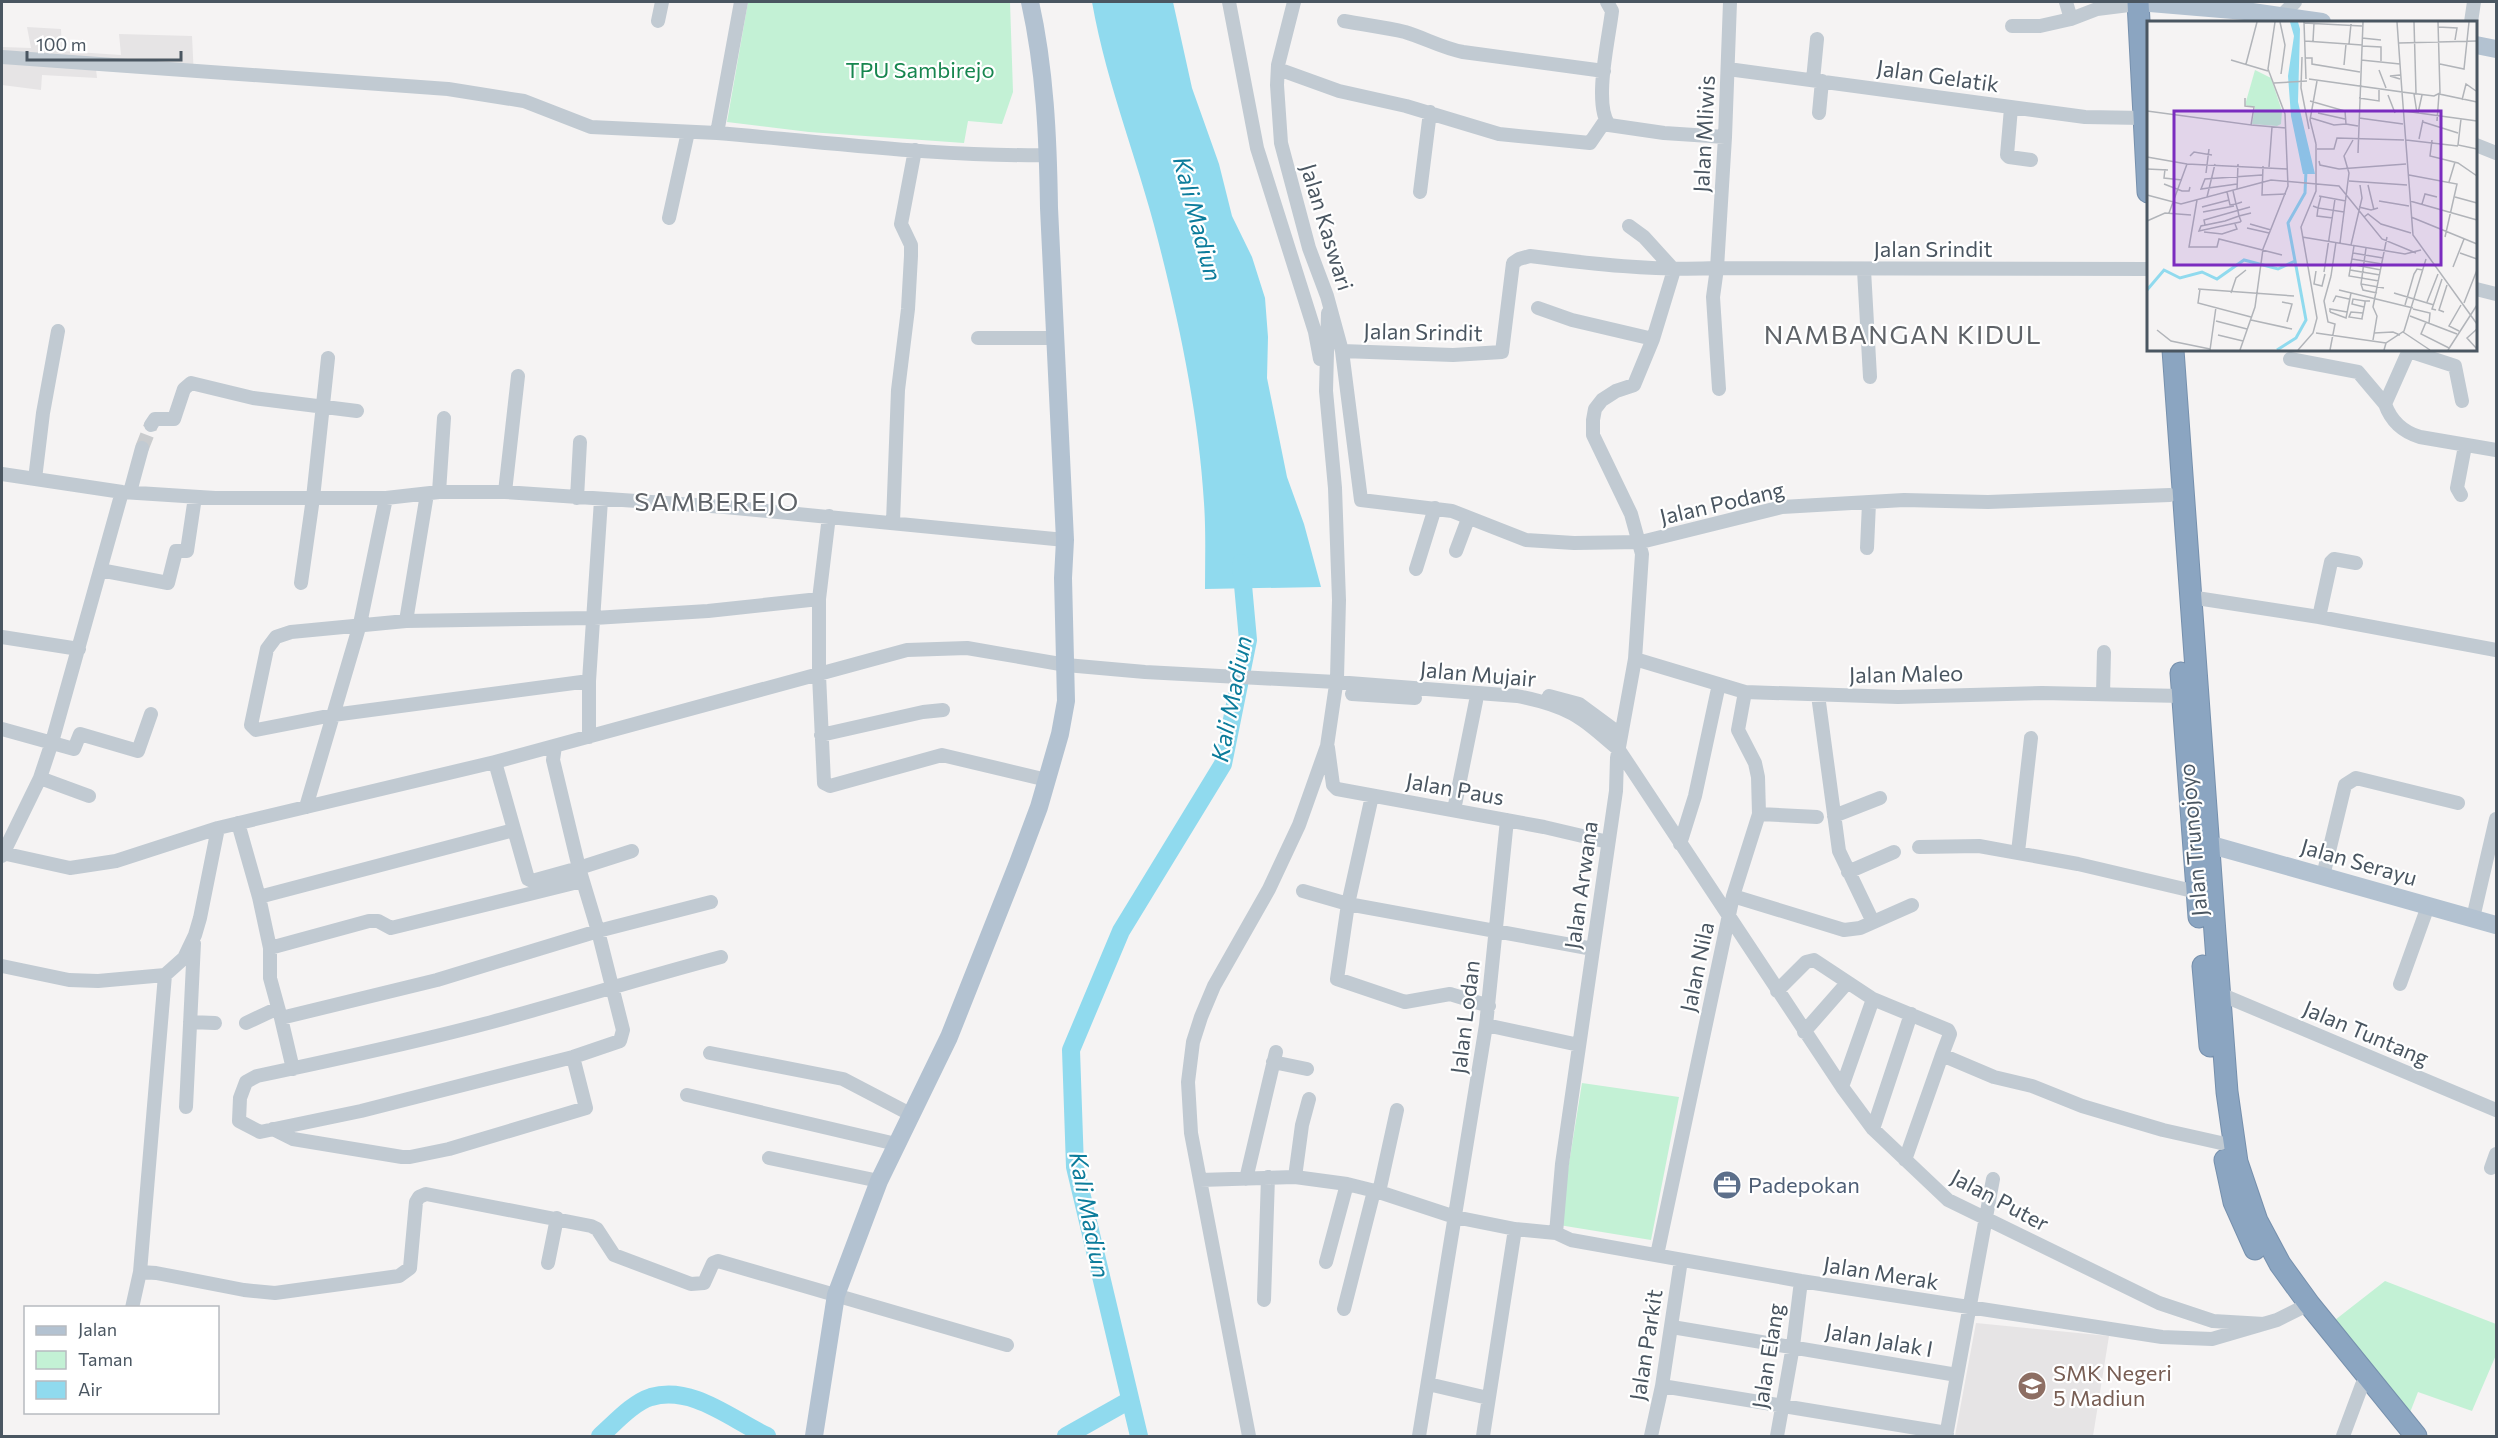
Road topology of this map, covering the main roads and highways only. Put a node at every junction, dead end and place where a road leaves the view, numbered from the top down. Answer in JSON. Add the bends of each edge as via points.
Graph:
{"nodes":[{"id":1,"x":1030,"y":2,"type":"edge"},
{"id":2,"x":2145,"y":6,"type":"edge"},
{"id":3,"x":2277,"y":11,"type":"edge"},
{"id":4,"x":2318,"y":21,"type":"edge"},
{"id":5,"x":2477,"y":45,"type":"edge"},
{"id":6,"x":2496,"y":49,"type":"edge"},
{"id":7,"x":2147,"y":177,"type":"edge"},
{"id":8,"x":2159,"y":351,"type":"edge"},
{"id":9,"x":2173,"y":351,"type":"edge"},
{"id":10,"x":2208,"y":844,"type":"junction"},
{"id":11,"x":2206,"y":916,"type":"junction"},
{"id":12,"x":2496,"y":924,"type":"edge"},
{"id":13,"x":2304,"y":1307,"type":"junction"},
{"id":14,"x":814,"y":1437,"type":"edge"},
{"id":15,"x":2400,"y":1437,"type":"edge"},
{"id":16,"x":2416,"y":1437,"type":"edge"}],
"edges":[{"from":1,"to":14,"type":"main road","via":[[1042,74],[1048,154],[1065,540],[1066,701],[1047,780],[1018,863],[949,1037],[879,1181],[836,1295]]},
{"from":2,"to":3,"type":"main road"},
{"from":2,"to":7,"type":"highway","via":[[2143,118]]},
{"from":3,"to":4,"type":"main road"},
{"from":5,"to":6,"type":"main road"},
{"from":8,"to":11,"type":"highway","name":"Jalan Trunojoyo","via":[[2197,892]]},
{"from":9,"to":10,"type":"highway","name":"Jalan Trunojoyo"},
{"from":10,"to":11,"type":"highway","name":"Jalan Trunojoyo"},
{"from":10,"to":12,"type":"main road","name":"Jalan Serayu"},
{"from":11,"to":13,"type":"highway","name":"Jalan Trunojoyo","via":[[2220,994],[2237,1162],[2257,1221]]},
{"from":11,"to":13,"type":"highway","name":"Jalan Trunojoyo","via":[[2207,1019],[2221,1143],[2234,1202],[2257,1252]]},
{"from":13,"to":15,"type":"highway"},
{"from":13,"to":16,"type":"highway"}]}
